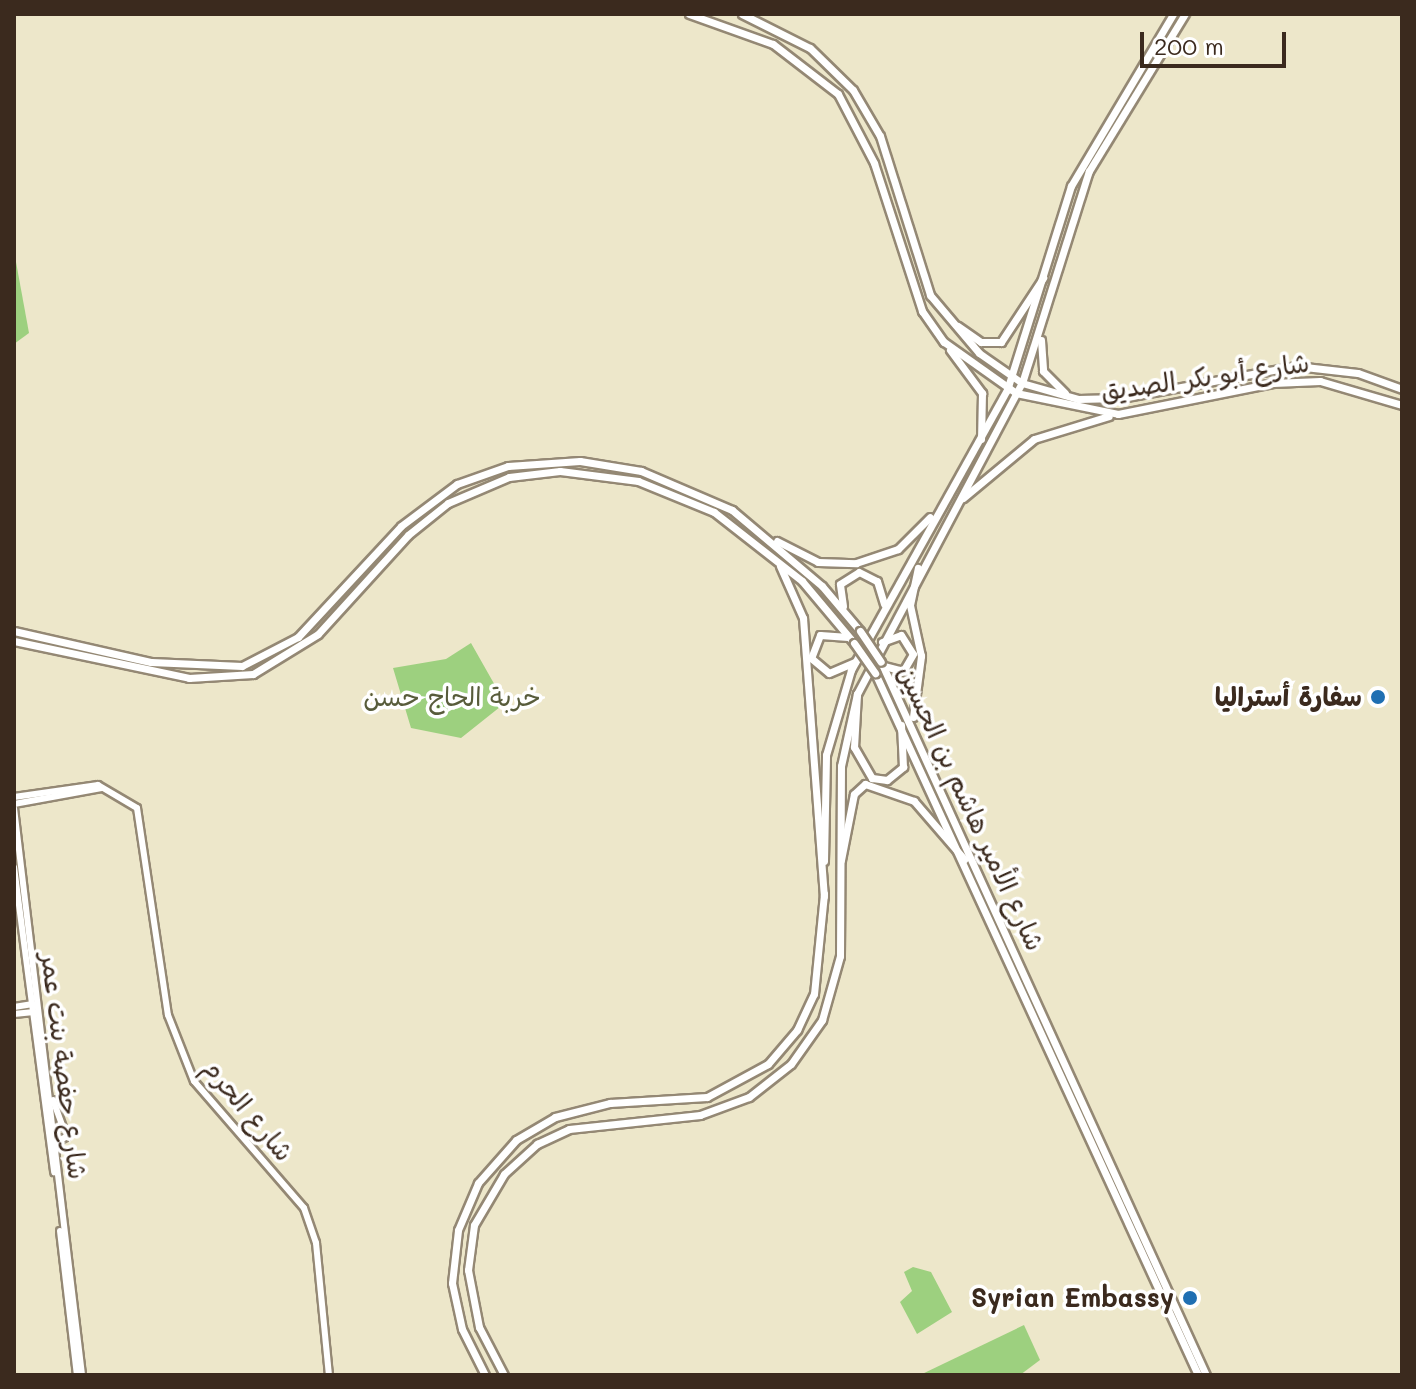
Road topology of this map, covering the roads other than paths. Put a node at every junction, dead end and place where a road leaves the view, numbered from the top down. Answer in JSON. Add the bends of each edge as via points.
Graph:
{"nodes":[{"id":1,"x":689,"y":14,"type":"edge"},
{"id":2,"x":742,"y":14,"type":"edge"},
{"id":3,"x":1173,"y":14,"type":"edge"},
{"id":4,"x":1185,"y":14,"type":"edge"},
{"id":5,"x":1043,"y":278,"type":"junction"},
{"id":6,"x":949,"y":321,"type":"junction"},
{"id":7,"x":1042,"y":331,"type":"junction"},
{"id":8,"x":944,"y":342,"type":"junction"},
{"id":9,"x":1013,"y":378,"type":"junction"},
{"id":10,"x":1022,"y":383,"type":"junction"},
{"id":11,"x":1402,"y":389,"type":"edge"},
{"id":12,"x":1007,"y":390,"type":"junction"},
{"id":13,"x":1016,"y":393,"type":"junction"},
{"id":14,"x":1078,"y":399,"type":"junction"},
{"id":15,"x":1402,"y":405,"type":"edge"},
{"id":16,"x":1118,"y":414,"type":"junction"},
{"id":17,"x":981,"y":439,"type":"junction"},
{"id":18,"x":956,"y":506,"type":"junction"},
{"id":19,"x":930,"y":517,"type":"junction"},
{"id":20,"x":770,"y":537,"type":"junction"},
{"id":21,"x":770,"y":551,"type":"junction"},
{"id":22,"x":918,"y":568,"type":"junction"},
{"id":23,"x":884,"y":604,"type":"junction"},
{"id":24,"x":846,"y":612,"type":"junction"},
{"id":25,"x":14,"y":631,"type":"edge"},
{"id":26,"x":852,"y":640,"type":"junction"},
{"id":27,"x":14,"y":641,"type":"edge"},
{"id":28,"x":882,"y":642,"type":"junction"},
{"id":29,"x":855,"y":662,"type":"junction"},
{"id":30,"x":882,"y":663,"type":"junction"},
{"id":31,"x":857,"y":694,"type":"junction"},
{"id":32,"x":899,"y":715,"type":"junction"},
{"id":33,"x":914,"y":723,"type":"junction"},
{"id":34,"x":105,"y":787,"type":"junction"},
{"id":35,"x":14,"y":797,"type":"edge"},
{"id":36,"x":14,"y":806,"type":"edge"},
{"id":37,"x":964,"y":859,"type":"junction"},
{"id":38,"x":841,"y":860,"type":"junction"},
{"id":39,"x":14,"y":867,"type":"edge"},
{"id":40,"x":824,"y":896,"type":"junction"},
{"id":41,"x":14,"y":1007,"type":"edge"},
{"id":42,"x":34,"y":1008,"type":"junction"},
{"id":43,"x":14,"y":1014,"type":"edge"},
{"id":44,"x":50,"y":1094,"type":"junction"},
{"id":45,"x":63,"y":1127,"type":"dead end"},
{"id":46,"x":66,"y":1137,"type":"dead end"},
{"id":47,"x":55,"y":1143,"type":"junction"},
{"id":48,"x":79,"y":1375,"type":"edge"},
{"id":49,"x":329,"y":1375,"type":"edge"},
{"id":50,"x":485,"y":1375,"type":"edge"},
{"id":51,"x":504,"y":1375,"type":"edge"},
{"id":52,"x":1198,"y":1375,"type":"edge"},
{"id":53,"x":1206,"y":1375,"type":"edge"}],
"edges":[{"from":1,"to":8,"type":"main road","name":"شارع أبو بكر الصديق","via":[[773,44],[838,94],[874,163],[906,278]]},
{"from":2,"to":6,"type":"main road","name":"شارع أبو بكر الصديق","via":[[810,48],[863,103],[880,136],[919,272]]},
{"from":3,"to":5,"type":"main road","via":[[1095,135]]},
{"from":4,"to":7,"type":"main road","via":[[1088,173]]},
{"from":5,"to":6,"type":"main road","via":[[1001,342],[981,342]]},
{"from":5,"to":9,"type":"main road"},
{"from":6,"to":9,"type":"main road","name":"شارع أبو بكر الصديق"},
{"from":7,"to":10,"type":"main road"},
{"from":7,"to":14,"type":"main road","via":[[1048,380]]},
{"from":8,"to":12,"type":"main road","name":"شارع أبو بكر الصديق"},
{"from":8,"to":17,"type":"main road","via":[[982,393]]},
{"from":9,"to":10,"type":"main road","name":"شارع أبو بكر الصديق"},
{"from":9,"to":12,"type":"main road"},
{"from":10,"to":13,"type":"main road"},
{"from":10,"to":14,"type":"main road","name":"شارع أبو بكر الصديق"},
{"from":11,"to":14,"type":"main road","name":"شارع أبو بكر الصديق","via":[[1358,373],[1296,366],[1130,398]]},
{"from":12,"to":13,"type":"main road","name":"شارع أبو بكر الصديق"},
{"from":12,"to":17,"type":"main road"},
{"from":13,"to":16,"type":"main road","name":"شارع أبو بكر الصديق"},
{"from":13,"to":18,"type":"main road"},
{"from":15,"to":16,"type":"main road","name":"شارع أبو بكر الصديق","via":[[1350,386],[1301,381]]},
{"from":16,"to":18,"type":"main road","via":[[1034,439]]},
{"from":17,"to":19,"type":"main road"},
{"from":18,"to":22,"type":"main road"},
{"from":19,"to":20,"type":"main road","via":[[898,549],[856,563],[818,562]]},
{"from":19,"to":23,"type":"main road"},
{"from":20,"to":24,"type":"main road","name":"شارع الأمير هاشم بن الحسين"},
{"from":20,"to":25,"type":"main road","name":"شارع الأمير هاشم بن الحسين","via":[[732,510],[641,471],[540,461],[508,466],[439,496],[401,526],[298,637],[242,666],[151,662]]},
{"from":21,"to":26,"type":"main road","name":"شارع الأمير هاشم بن الحسين"},
{"from":21,"to":27,"type":"main road","name":"شارع الأمير هاشم بن الحسين","via":[[714,512],[638,481],[560,471],[509,477],[428,518],[318,634],[253,674],[189,678]]},
{"from":21,"to":40,"type":"main road","via":[[799,595],[803,618]]},
{"from":22,"to":28,"type":"main road"},
{"from":22,"to":33,"type":"main road","via":[[910,605],[921,656]]},
{"from":23,"to":24,"type":"main road","via":[[874,577],[854,573],[839,588]]},
{"from":23,"to":29,"type":"main road"},
{"from":24,"to":30,"type":"main road","name":"شارع الأمير هاشم بن الحسين","bridge":true},
{"from":26,"to":29,"type":"main road","via":[[820,635],[811,658],[829,673]]},
{"from":26,"to":32,"type":"main road","name":"شارع الأمير هاشم بن الحسين","bridge":true},
{"from":28,"to":30,"type":"main road","via":[[901,635],[913,654],[903,671]]},
{"from":28,"to":31,"type":"main road"},
{"from":29,"to":40,"type":"main road","via":[[826,755]]},
{"from":30,"to":33,"type":"main road","name":"شارع الأمير هاشم بن الحسين"},
{"from":31,"to":32,"type":"main road","via":[[855,752],[876,780],[893,777],[905,763]]},
{"from":31,"to":38,"type":"main road","via":[[843,746]]},
{"from":32,"to":37,"type":"main road","name":"شارع الأمير هاشم بن الحسين"},
{"from":33,"to":53,"type":"main road","name":"شارع الأمير هاشم بن الحسين"},
{"from":34,"to":35,"type":"street"},
{"from":34,"to":36,"type":"street"},
{"from":34,"to":49,"type":"street","name":"شارع الحرم","via":[[139,812],[168,1015],[185,1064],[295,1196],[312,1227]]},
{"from":36,"to":42,"type":"street","name":"شارع حفصة بنت عمر"},
{"from":37,"to":38,"type":"main road","via":[[914,801],[865,784],[854,794]]},
{"from":37,"to":52,"type":"main road","name":"شارع الأمير هاشم بن الحسين"},
{"from":38,"to":51,"type":"main road","via":[[833,993],[815,1033],[775,1080],[707,1114],[569,1129],[526,1152],[489,1196],[470,1239],[469,1294]]},
{"from":39,"to":42,"type":"street","name":"شارع حفصة بنت عمر"},
{"from":40,"to":50,"type":"main road","via":[[814,994],[797,1030],[768,1064],[707,1097],[610,1103],[555,1117],[516,1140],[478,1183],[458,1230],[452,1283],[462,1329]]},
{"from":41,"to":42,"type":"street"},
{"from":42,"to":43,"type":"street"},
{"from":42,"to":44,"type":"street","name":"شارع حفصة بنت عمر"},
{"from":42,"to":48,"type":"street","name":"شارع حفصة بنت عمر"},
{"from":44,"to":45,"type":"street"},
{"from":44,"to":47,"type":"street","name":"شارع حفصة بنت عمر"},
{"from":46,"to":47,"type":"street"},
{"from":47,"to":48,"type":"street","name":"شارع حفصة بنت عمر"}]}
